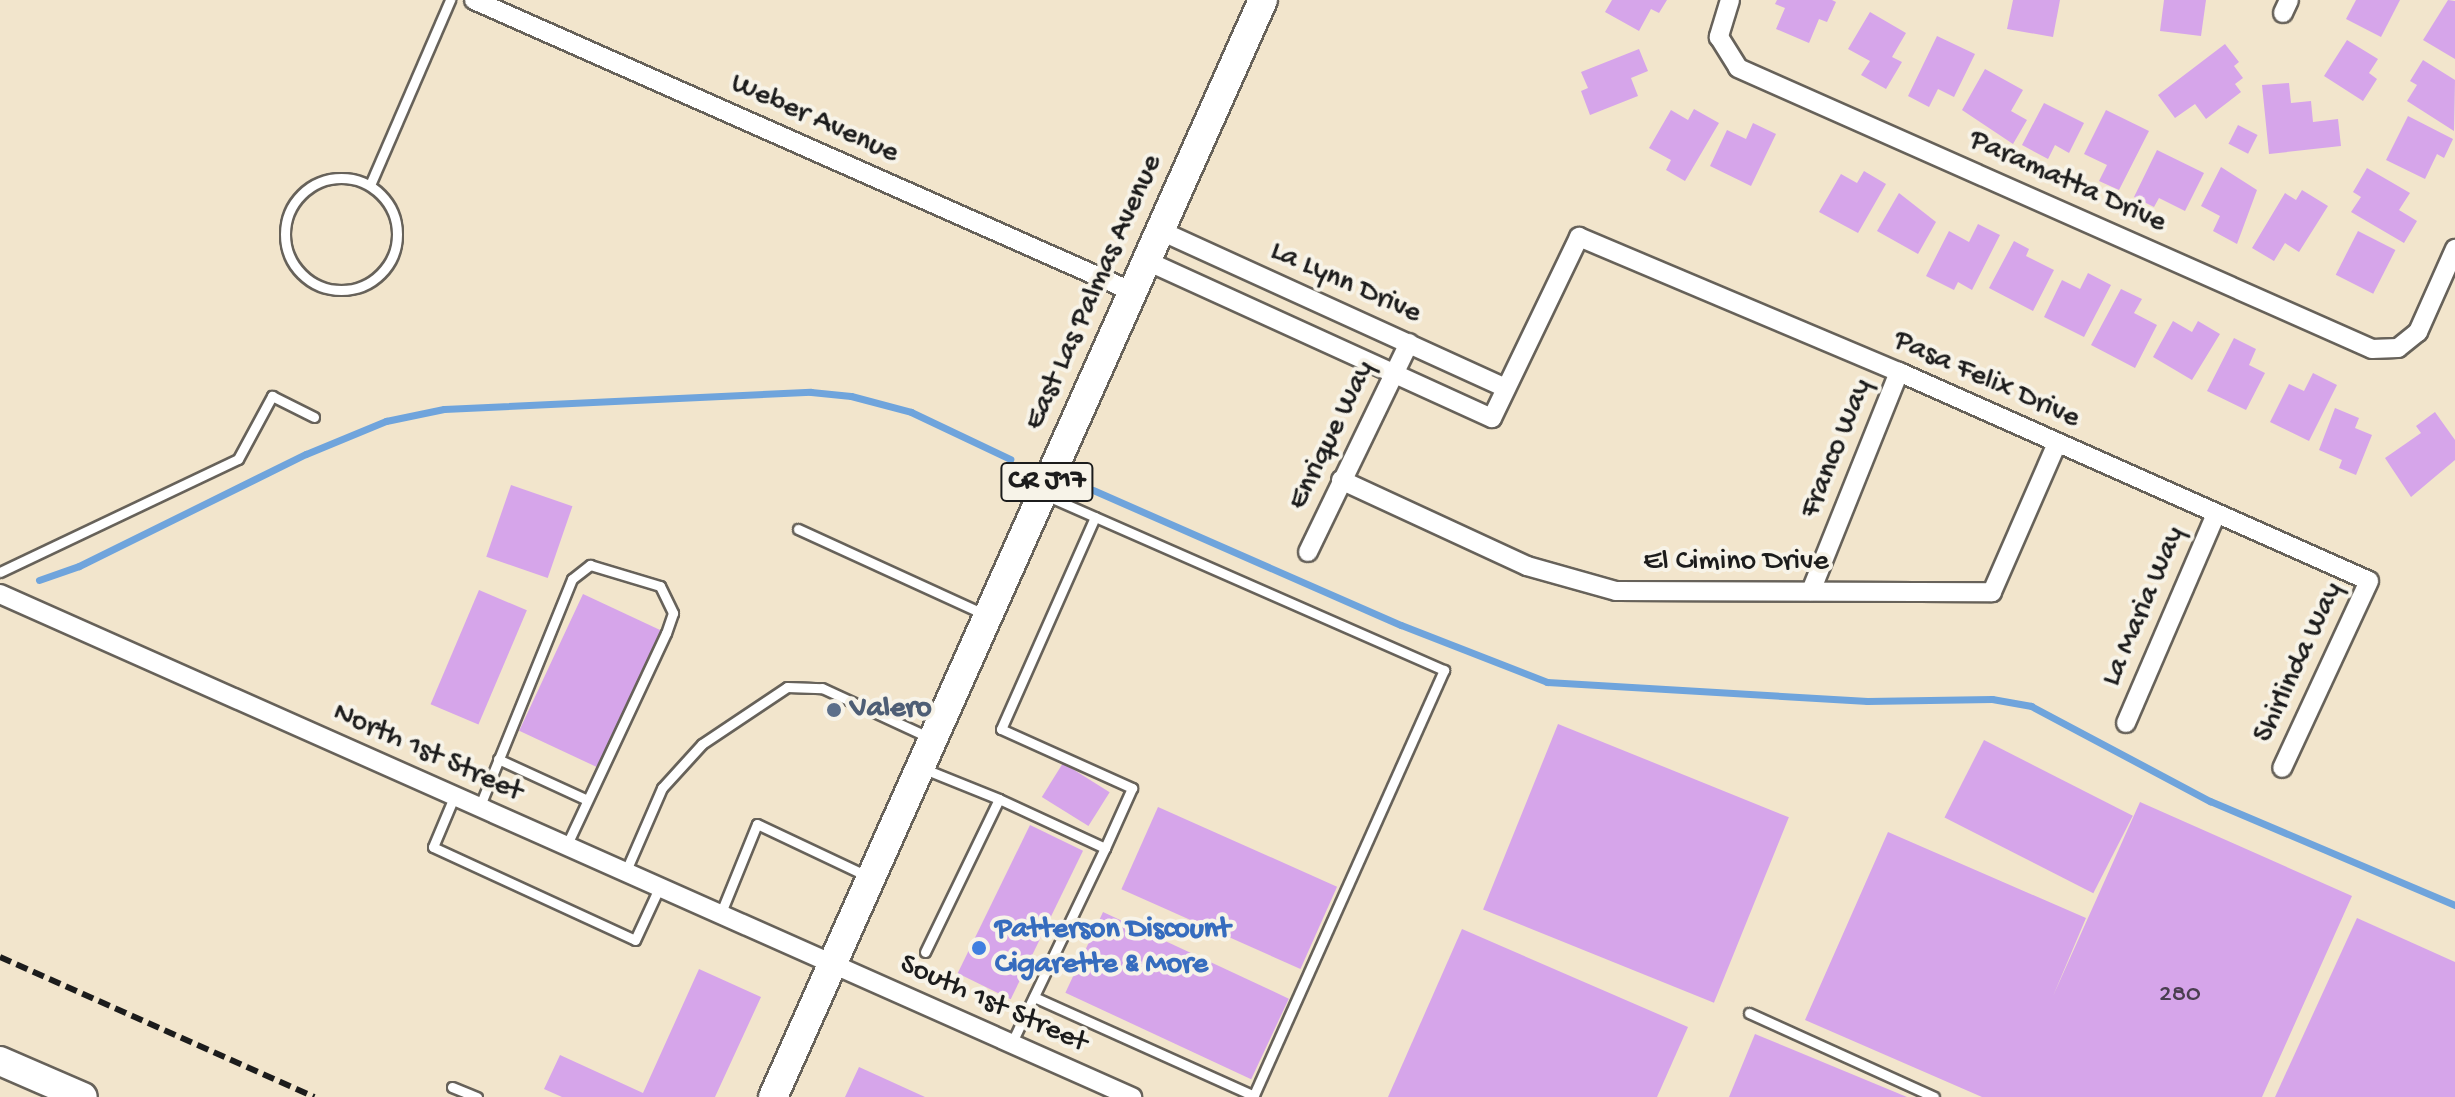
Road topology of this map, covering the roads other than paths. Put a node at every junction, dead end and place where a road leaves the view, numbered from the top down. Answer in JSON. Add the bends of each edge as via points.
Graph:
{"nodes":[{"id":1,"x":450,"y":0,"type":"edge"},
{"id":2,"x":474,"y":0,"type":"edge"},
{"id":3,"x":1263,"y":0,"type":"edge"},
{"id":4,"x":1730,"y":0,"type":"edge"},
{"id":5,"x":370,"y":185,"type":"junction"},
{"id":6,"x":1161,"y":231,"type":"junction"},
{"id":7,"x":2455,"y":249,"type":"edge"},
{"id":8,"x":1147,"y":261,"type":"junction"},
{"id":9,"x":1131,"y":291,"type":"junction"},
{"id":10,"x":1409,"y":343,"type":"junction"},
{"id":11,"x":1899,"y":372,"type":"junction"},
{"id":12,"x":1395,"y":374,"type":"junction"},
{"id":13,"x":1506,"y":388,"type":"junction"},
{"id":14,"x":314,"y":417,"type":"dead end"},
{"id":15,"x":2057,"y":443,"type":"junction"},
{"id":16,"x":1341,"y":480,"type":"junction"},
{"id":17,"x":1042,"y":494,"type":"junction"},
{"id":18,"x":2216,"y":514,"type":"junction"},
{"id":19,"x":1095,"y":517,"type":"junction"},
{"id":20,"x":798,"y":529,"type":"dead end"},
{"id":21,"x":1308,"y":552,"type":"dead end"},
{"id":22,"x":0,"y":572,"type":"edge"},
{"id":23,"x":2369,"y":581,"type":"joint"},
{"id":24,"x":1811,"y":591,"type":"junction"},
{"id":25,"x":0,"y":594,"type":"edge"},
{"id":26,"x":987,"y":615,"type":"junction"},
{"id":27,"x":2126,"y":723,"type":"dead end"},
{"id":28,"x":932,"y":738,"type":"junction"},
{"id":29,"x":498,"y":759,"type":"junction"},
{"id":30,"x":920,"y":767,"type":"junction"},
{"id":31,"x":2282,"y":768,"type":"dead end"},
{"id":32,"x":454,"y":797,"type":"junction"},
{"id":33,"x":999,"y":799,"type":"junction"},
{"id":34,"x":587,"y":800,"type":"junction"},
{"id":35,"x":479,"y":808,"type":"junction"},
{"id":36,"x":566,"y":846,"type":"junction"},
{"id":37,"x":1105,"y":848,"type":"junction"},
{"id":38,"x":625,"y":873,"type":"junction"},
{"id":39,"x":870,"y":878,"type":"junction"},
{"id":40,"x":659,"y":888,"type":"junction"},
{"id":41,"x":720,"y":915,"type":"junction"},
{"id":42,"x":925,"y":952,"type":"dead end"},
{"id":43,"x":832,"y":965,"type":"junction"},
{"id":44,"x":1034,"y":997,"type":"junction"},
{"id":45,"x":1749,"y":1013,"type":"dead end"},
{"id":46,"x":1011,"y":1044,"type":"junction"},
{"id":47,"x":0,"y":1061,"type":"edge"},
{"id":48,"x":452,"y":1087,"type":"dead end"},
{"id":49,"x":83,"y":1097,"type":"edge"},
{"id":50,"x":477,"y":1097,"type":"edge"},
{"id":51,"x":773,"y":1097,"type":"edge"},
{"id":52,"x":1132,"y":1097,"type":"edge"},
{"id":53,"x":1253,"y":1097,"type":"edge"},
{"id":54,"x":1934,"y":1097,"type":"edge"}],
"edges":[{"from":1,"to":5,"type":"lane"},
{"from":2,"to":9,"type":"street","name":"Weber Avenue"},
{"from":3,"to":6,"type":"main road","name":"East Las Palmas Avenue","number":"CR J17"},
{"from":4,"to":7,"type":"street","name":"Paramatta Drive","via":[[1721,21],[1722,48],[1738,68],[2372,349],[2398,348],[2418,332]]},
{"from":5,"to":5,"type":"lane","via":[[394,214],[395,251],[387,268],[356,289],[318,286],[291,262],[285,226],[291,209],[317,184],[353,179]]},
{"from":6,"to":8,"type":"main road","name":"East Las Palmas Avenue","number":"CR J17"},
{"from":6,"to":10,"type":"street","name":"La Lynn Drive"},
{"from":8,"to":9,"type":"main road","name":"East Las Palmas Avenue","number":"CR J17"},
{"from":8,"to":12,"type":"street","name":"La Lynn Drive"},
{"from":9,"to":17,"type":"main road","name":"East Las Palmas Avenue","number":"CR J17"},
{"from":10,"to":12,"type":"street","name":"Enrique Way"},
{"from":10,"to":13,"type":"street","name":"La Lynn Drive"},
{"from":11,"to":13,"type":"street","name":"Pasa Felix Drive","via":[[1579,237]]},
{"from":11,"to":15,"type":"street","name":"Pasa Felix Drive"},
{"from":11,"to":24,"type":"street","name":"Franco Way"},
{"from":12,"to":13,"type":"street","name":"La Lynn Drive","via":[[1492,418]]},
{"from":12,"to":16,"type":"street","name":"Enrique Way"},
{"from":14,"to":22,"type":"lane","via":[[272,396],[238,459]]},
{"from":15,"to":18,"type":"street","name":"Pasa Felix Drive"},
{"from":15,"to":24,"type":"street","name":"El Cimino Drive","via":[[1992,592]]},
{"from":16,"to":21,"type":"street","name":"Enrique Way"},
{"from":16,"to":24,"type":"street","name":"El Cimino Drive","via":[[1527,566],[1616,591]]},
{"from":17,"to":19,"type":"lane"},
{"from":17,"to":26,"type":"main road","name":"East Las Palmas Avenue","number":"CR J17"},
{"from":18,"to":23,"type":"street","name":"Pasa Felix Drive"},
{"from":18,"to":27,"type":"street","name":"La Maria Way"},
{"from":19,"to":37,"type":"lane","via":[[1001,729],[1132,788]]},
{"from":19,"to":53,"type":"lane","via":[[1444,670]]},
{"from":20,"to":26,"type":"lane"},
{"from":23,"to":31,"type":"street","name":"Shirlinda Way"},
{"from":25,"to":32,"type":"street","name":"North 1st Street"},
{"from":26,"to":28,"type":"main road","name":"East Las Palmas Avenue","number":"CR J17"},
{"from":28,"to":30,"type":"main road","name":"East Las Palmas Avenue","number":"CR J17"},
{"from":28,"to":38,"type":"lane","via":[[822,688],[787,687],[702,744],[662,788]]},
{"from":29,"to":34,"type":"lane"},
{"from":29,"to":34,"type":"lane","via":[[572,579],[590,565],[660,586],[673,613]]},
{"from":29,"to":35,"type":"lane"},
{"from":30,"to":33,"type":"lane"},
{"from":30,"to":39,"type":"main road","name":"East Las Palmas Avenue","number":"CR J17"},
{"from":32,"to":35,"type":"street","name":"North 1st Street"},
{"from":32,"to":40,"type":"lane","via":[[433,847],[635,940]]},
{"from":33,"to":37,"type":"lane"},
{"from":33,"to":42,"type":"lane"},
{"from":34,"to":36,"type":"lane"},
{"from":35,"to":36,"type":"street","name":"North 1st Street"},
{"from":36,"to":38,"type":"street","name":"North 1st Street"},
{"from":37,"to":44,"type":"lane"},
{"from":38,"to":40,"type":"street","name":"North 1st Street"},
{"from":39,"to":41,"type":"lane","via":[[757,824]]},
{"from":39,"to":43,"type":"main road","name":"East Las Palmas Avenue","number":"CR J17"},
{"from":40,"to":41,"type":"street","name":"North 1st Street"},
{"from":41,"to":43,"type":"street","name":"North 1st Street"},
{"from":43,"to":46,"type":"street","name":"South 1st Street"},
{"from":43,"to":51,"type":"main road","number":"CR J17"},
{"from":44,"to":46,"type":"lane"},
{"from":44,"to":53,"type":"lane"},
{"from":45,"to":54,"type":"lane"},
{"from":46,"to":52,"type":"street","name":"South 1st Street"},
{"from":47,"to":49,"type":"main road"},
{"from":48,"to":50,"type":"lane"}]}
